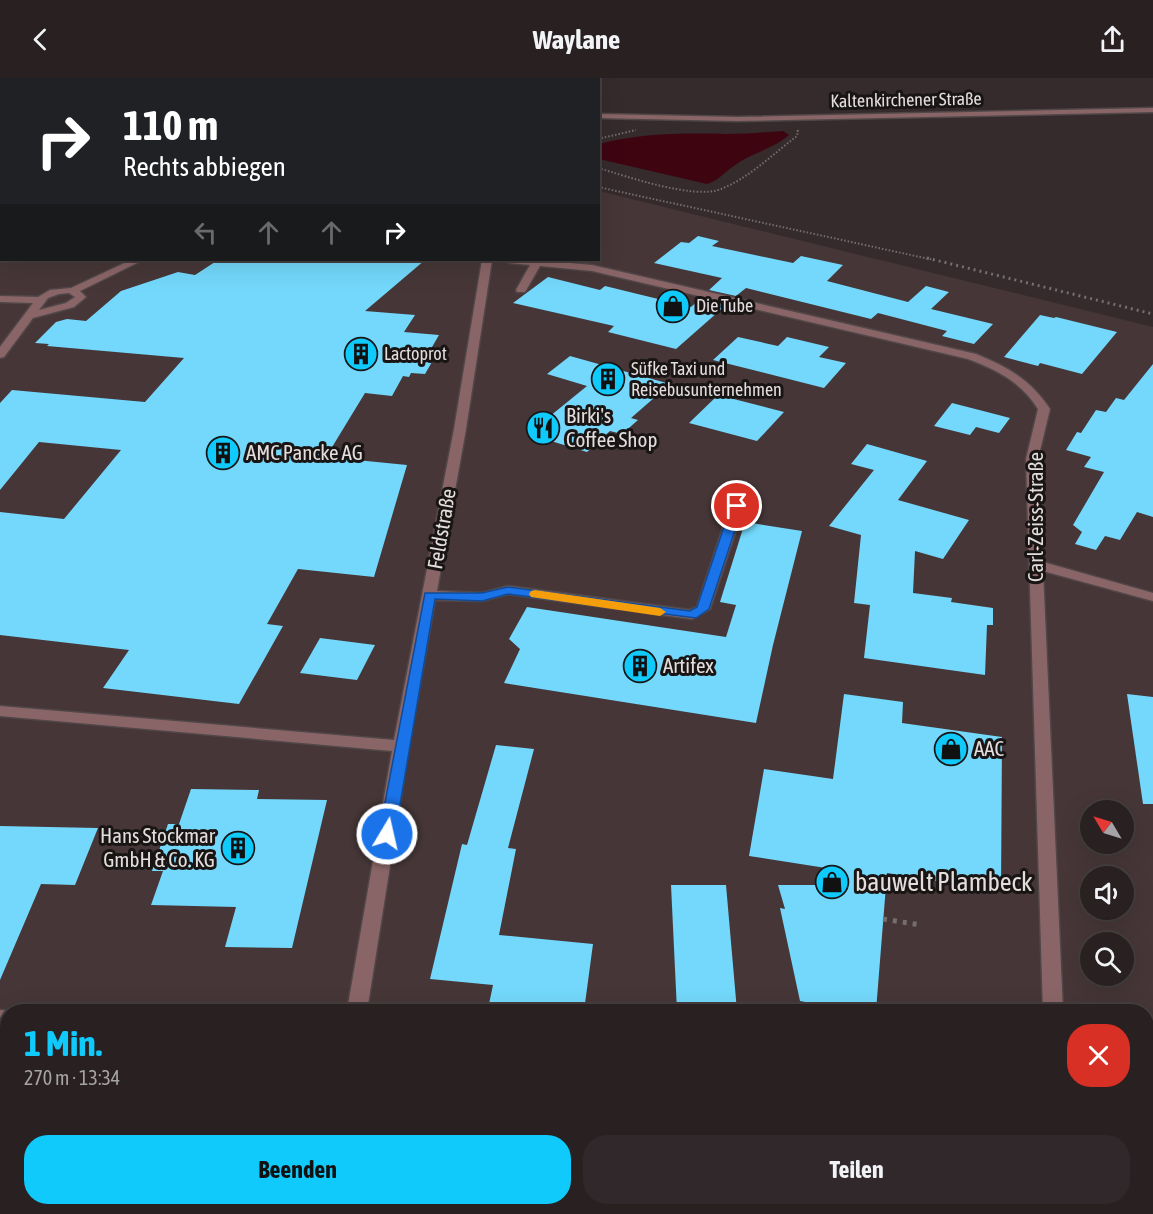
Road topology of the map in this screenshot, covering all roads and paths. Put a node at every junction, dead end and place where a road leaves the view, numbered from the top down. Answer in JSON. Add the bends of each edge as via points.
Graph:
{"nodes":[{"id":1,"x":1153,"y":110,"type":"edge"},
{"id":2,"x":600,"y":116,"type":"edge"},
{"id":3,"x":645,"y":129,"type":"dead end"},
{"id":4,"x":789,"y":129,"type":"dead end"},
{"id":5,"x":600,"y":139,"type":"edge"},
{"id":6,"x":600,"y":168,"type":"edge"},
{"id":7,"x":600,"y":187,"type":"edge"},
{"id":8,"x":136,"y":261,"type":"edge"},
{"id":9,"x":487,"y":261,"type":"edge"},
{"id":10,"x":534,"y":261,"type":"edge"},
{"id":11,"x":521,"y":290,"type":"dead end"},
{"id":12,"x":73,"y":291,"type":"junction"},
{"id":13,"x":0,"y":299,"type":"edge"},
{"id":14,"x":40,"y":300,"type":"junction"},
{"id":15,"x":1153,"y":314,"type":"edge"},
{"id":16,"x":31,"y":315,"type":"junction"},
{"id":17,"x":0,"y":355,"type":"edge"},
{"id":18,"x":737,"y":506,"type":"dead end"},
{"id":19,"x":1035,"y":564,"type":"junction"},
{"id":20,"x":429,"y":595,"type":"junction"},
{"id":21,"x":1153,"y":597,"type":"edge"},
{"id":22,"x":0,"y":711,"type":"edge"},
{"id":23,"x":401,"y":746,"type":"junction"},
{"id":24,"x":883,"y":919,"type":"dead end"},
{"id":25,"x":921,"y":925,"type":"dead end"},
{"id":26,"x":358,"y":1004,"type":"edge"},
{"id":27,"x":1053,"y":1004,"type":"edge"}],
"edges":[{"from":1,"to":2,"type":"street","name":"Kaltenkirchener Straße","via":[[855,117]]},
{"from":3,"to":5,"type":"path"},
{"from":4,"to":6,"type":"path","via":[[798,131],[797,136],[714,192]]},
{"from":7,"to":15,"type":"path","via":[[940,261]]},
{"from":8,"to":12,"type":"street"},
{"from":9,"to":20,"type":"street","name":"Feldstraße"},
{"from":10,"to":11,"type":"street","via":[[532,274]]},
{"from":10,"to":19,"type":"street","name":"Carl-Zeiss-Straße","via":[[592,268],[683,289],[972,356],[1006,370],[1034,391],[1044,410],[1032,459]]},
{"from":12,"to":14,"type":"street","via":[[52,292]]},
{"from":12,"to":16,"type":"street","via":[[81,297],[76,303]]},
{"from":13,"to":14,"type":"street"},
{"from":14,"to":16,"type":"street"},
{"from":16,"to":17,"type":"street"},
{"from":18,"to":20,"type":"street","via":[[703,609],[692,615],[508,590],[482,597]]},
{"from":19,"to":21,"type":"street"},
{"from":19,"to":27,"type":"street","name":"Carl-Zeiss-Straße"},
{"from":20,"to":23,"type":"street","name":"Feldstraße"},
{"from":22,"to":23,"type":"street"},
{"from":23,"to":26,"type":"street","name":"Feldstraße"},
{"from":24,"to":25,"type":"path"}]}
